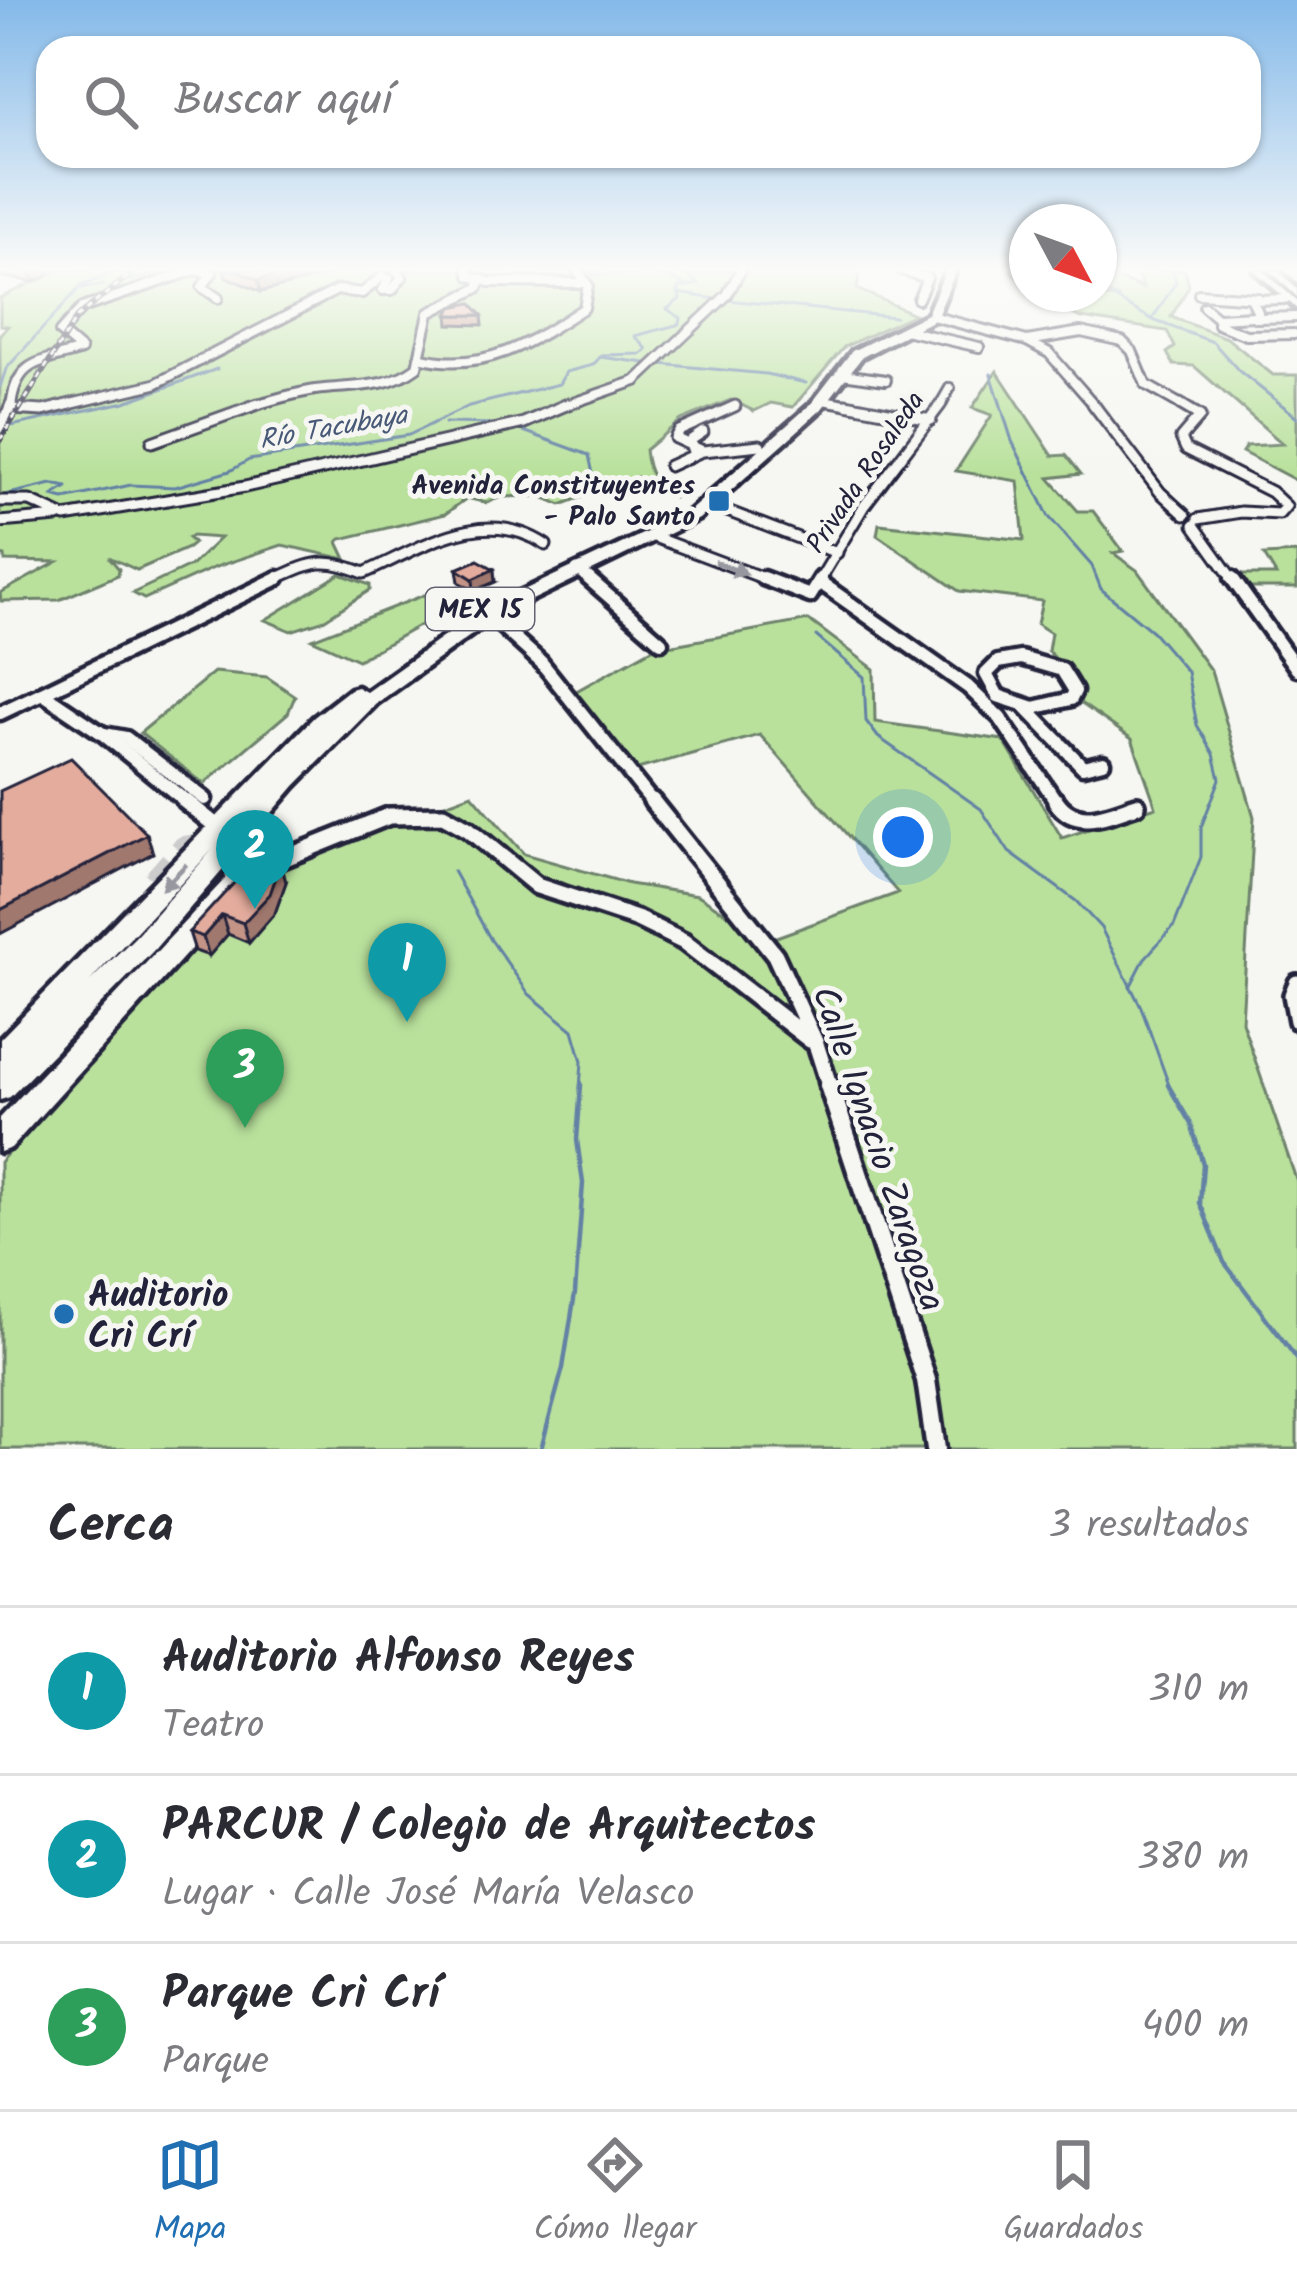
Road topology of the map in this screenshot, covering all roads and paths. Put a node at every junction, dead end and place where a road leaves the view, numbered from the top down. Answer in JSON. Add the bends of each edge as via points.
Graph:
{"nodes":[{"id":1,"x":68,"y":338,"type":"edge"},
{"id":2,"x":241,"y":338,"type":"edge"},
{"id":3,"x":419,"y":338,"type":"edge"},
{"id":4,"x":538,"y":338,"type":"edge"},
{"id":5,"x":682,"y":338,"type":"edge"},
{"id":6,"x":872,"y":338,"type":"edge"},
{"id":7,"x":888,"y":338,"type":"edge"},
{"id":8,"x":938,"y":338,"type":"edge"},
{"id":9,"x":1014,"y":338,"type":"edge"},
{"id":10,"x":1047,"y":338,"type":"edge"},
{"id":11,"x":1107,"y":338,"type":"edge"},
{"id":12,"x":1280,"y":338,"type":"edge"},
{"id":13,"x":1027,"y":341,"type":"junction"},
{"id":14,"x":1287,"y":343,"type":"dead end"},
{"id":15,"x":979,"y":347,"type":"dead end"},
{"id":16,"x":418,"y":362,"type":"junction"},
{"id":17,"x":842,"y":374,"type":"junction"},
{"id":18,"x":886,"y":380,"type":"dead end"},
{"id":19,"x":410,"y":383,"type":"dead end"},
{"id":20,"x":950,"y":388,"type":"dead end"},
{"id":21,"x":823,"y":400,"type":"junction"},
{"id":22,"x":735,"y":406,"type":"dead end"},
{"id":23,"x":10,"y":409,"type":"junction"},
{"id":24,"x":931,"y":420,"type":"junction"},
{"id":25,"x":0,"y":430,"type":"edge"},
{"id":26,"x":703,"y":432,"type":"dead end"},
{"id":27,"x":152,"y":442,"type":"dead end"},
{"id":28,"x":698,"y":450,"type":"junction"},
{"id":29,"x":745,"y":452,"type":"junction"},
{"id":30,"x":669,"y":466,"type":"dead end"},
{"id":31,"x":4,"y":501,"type":"edge"},
{"id":32,"x":709,"y":504,"type":"junction"},
{"id":33,"x":65,"y":517,"type":"junction"},
{"id":34,"x":1192,"y":520,"type":"junction"},
{"id":35,"x":0,"y":522,"type":"edge"},
{"id":36,"x":654,"y":537,"type":"junction"},
{"id":37,"x":546,"y":545,"type":"dead end"},
{"id":38,"x":837,"y":553,"type":"junction"},
{"id":39,"x":572,"y":571,"type":"junction"},
{"id":40,"x":820,"y":583,"type":"junction"},
{"id":41,"x":488,"y":614,"type":"junction"},
{"id":42,"x":661,"y":642,"type":"dead end"},
{"id":43,"x":1297,"y":669,"type":"edge"},
{"id":44,"x":986,"y":682,"type":"junction"},
{"id":45,"x":968,"y":687,"type":"junction"},
{"id":46,"x":42,"y":693,"type":"junction"},
{"id":47,"x":1025,"y":707,"type":"junction"},
{"id":48,"x":0,"y":713,"type":"edge"},
{"id":49,"x":103,"y":734,"type":"junction"},
{"id":50,"x":1103,"y":762,"type":"dead end"},
{"id":51,"x":206,"y":799,"type":"dead end"},
{"id":52,"x":1137,"y":805,"type":"dead end"},
{"id":53,"x":252,"y":819,"type":"junction"},
{"id":54,"x":220,"y":829,"type":"junction"},
{"id":55,"x":240,"y":863,"type":"dead end"},
{"id":56,"x":109,"y":932,"type":"dead end"},
{"id":57,"x":144,"y":944,"type":"junction"},
{"id":58,"x":1297,"y":982,"type":"edge"},
{"id":59,"x":1297,"y":1021,"type":"edge"},
{"id":60,"x":0,"y":1044,"type":"edge"},
{"id":61,"x":816,"y":1045,"type":"junction"},
{"id":62,"x":0,"y":1058,"type":"edge"},
{"id":63,"x":0,"y":1088,"type":"edge"},
{"id":64,"x":0,"y":1119,"type":"edge"},
{"id":65,"x":0,"y":1139,"type":"edge"},
{"id":66,"x":936,"y":1449,"type":"edge"}],
"edges":[{"from":1,"to":23,"type":"street","via":[[82,348],[23,370]]},
{"from":2,"to":23,"type":"street","via":[[155,384],[43,411]]},
{"from":3,"to":16,"type":"street"},
{"from":4,"to":16,"type":"street","via":[[476,363]]},
{"from":5,"to":33,"type":"street","via":[[636,381],[524,423],[244,487]]},
{"from":6,"to":29,"type":"highway","number":"MEX 15","via":[[846,351],[812,397]]},
{"from":7,"to":17,"type":"highway","number":"MEX 15","via":[[864,348]]},
{"from":8,"to":15,"type":"street"},
{"from":9,"to":13,"type":"street"},
{"from":10,"to":13,"type":"street"},
{"from":11,"to":34,"type":"street","via":[[1132,351],[1146,386],[1200,416],[1181,438],[1186,449],[1286,506],[1274,514]]},
{"from":12,"to":14,"type":"street"},
{"from":13,"to":34,"type":"street","via":[[1057,359],[1160,492]]},
{"from":16,"to":19,"type":"street"},
{"from":16,"to":27,"type":"street","via":[[392,382],[305,392]]},
{"from":17,"to":18,"type":"street"},
{"from":17,"to":21,"type":"highway","number":"MEX 15"},
{"from":20,"to":24,"type":"street","name":"Privada Rosaleda"},
{"from":21,"to":24,"type":"street"},
{"from":21,"to":32,"type":"highway","number":"MEX 15"},
{"from":22,"to":28,"type":"street","via":[[679,431],[677,440]]},
{"from":23,"to":25,"type":"street"},
{"from":24,"to":38,"type":"street","name":"Privada Rosaleda"},
{"from":26,"to":28,"type":"street","via":[[691,440]]},
{"from":28,"to":29,"type":"street"},
{"from":28,"to":30,"type":"street"},
{"from":29,"to":54,"type":"highway","number":"MEX 15","via":[[682,513],[526,584],[421,646],[321,722]]},
{"from":31,"to":33,"type":"street","via":[[30,501]]},
{"from":32,"to":36,"type":"highway","number":"MEX 15"},
{"from":32,"to":38,"type":"street"},
{"from":33,"to":35,"type":"street"},
{"from":34,"to":43,"type":"street"},
{"from":36,"to":39,"type":"highway","number":"MEX 15"},
{"from":36,"to":40,"type":"street","name":"Privada Rosaleda","one_way":true,"via":[[798,595],[810,596]]},
{"from":37,"to":46,"type":"street","via":[[495,522],[364,573],[334,560],[314,562]]},
{"from":38,"to":40,"type":"street","name":"Privada Rosaleda"},
{"from":39,"to":41,"type":"highway","number":"MEX 15"},
{"from":39,"to":42,"type":"street"},
{"from":40,"to":45,"type":"street","name":"Privada Rosaleda"},
{"from":41,"to":53,"type":"highway","number":"MEX 15","via":[[348,718]]},
{"from":41,"to":61,"type":"street","name":"Calle Ignacio Zaragoza","via":[[541,662],[776,956]]},
{"from":44,"to":45,"type":"street"},
{"from":44,"to":47,"type":"street"},
{"from":44,"to":47,"type":"street","via":[[998,662],[1022,658],[1048,663],[1074,684],[1064,704]]},
{"from":45,"to":52,"type":"street","name":"Privada Rosaleda","via":[[1000,718],[1063,811],[1089,820]]},
{"from":46,"to":48,"type":"street"},
{"from":46,"to":49,"type":"street"},
{"from":47,"to":50,"type":"street","via":[[1083,767]]},
{"from":49,"to":51,"type":"street","via":[[126,738]]},
{"from":49,"to":54,"type":"street"},
{"from":53,"to":57,"type":"highway","number":"MEX 15"},
{"from":53,"to":61,"type":"street","via":[[264,854],[280,860],[381,818],[448,815],[521,878],[640,920],[736,980]]},
{"from":54,"to":62,"type":"highway","number":"MEX 15","one_way":true},
{"from":55,"to":65,"type":"highway","via":[[237,882]]},
{"from":56,"to":60,"type":"highway"},
{"from":57,"to":63,"type":"highway","number":"MEX 15"},
{"from":57,"to":64,"type":"highway","via":[[92,1022]]},
{"from":58,"to":59,"type":"street"},
{"from":61,"to":66,"type":"street","name":"Calle Ignacio Zaragoza","via":[[926,1380]]}]}
